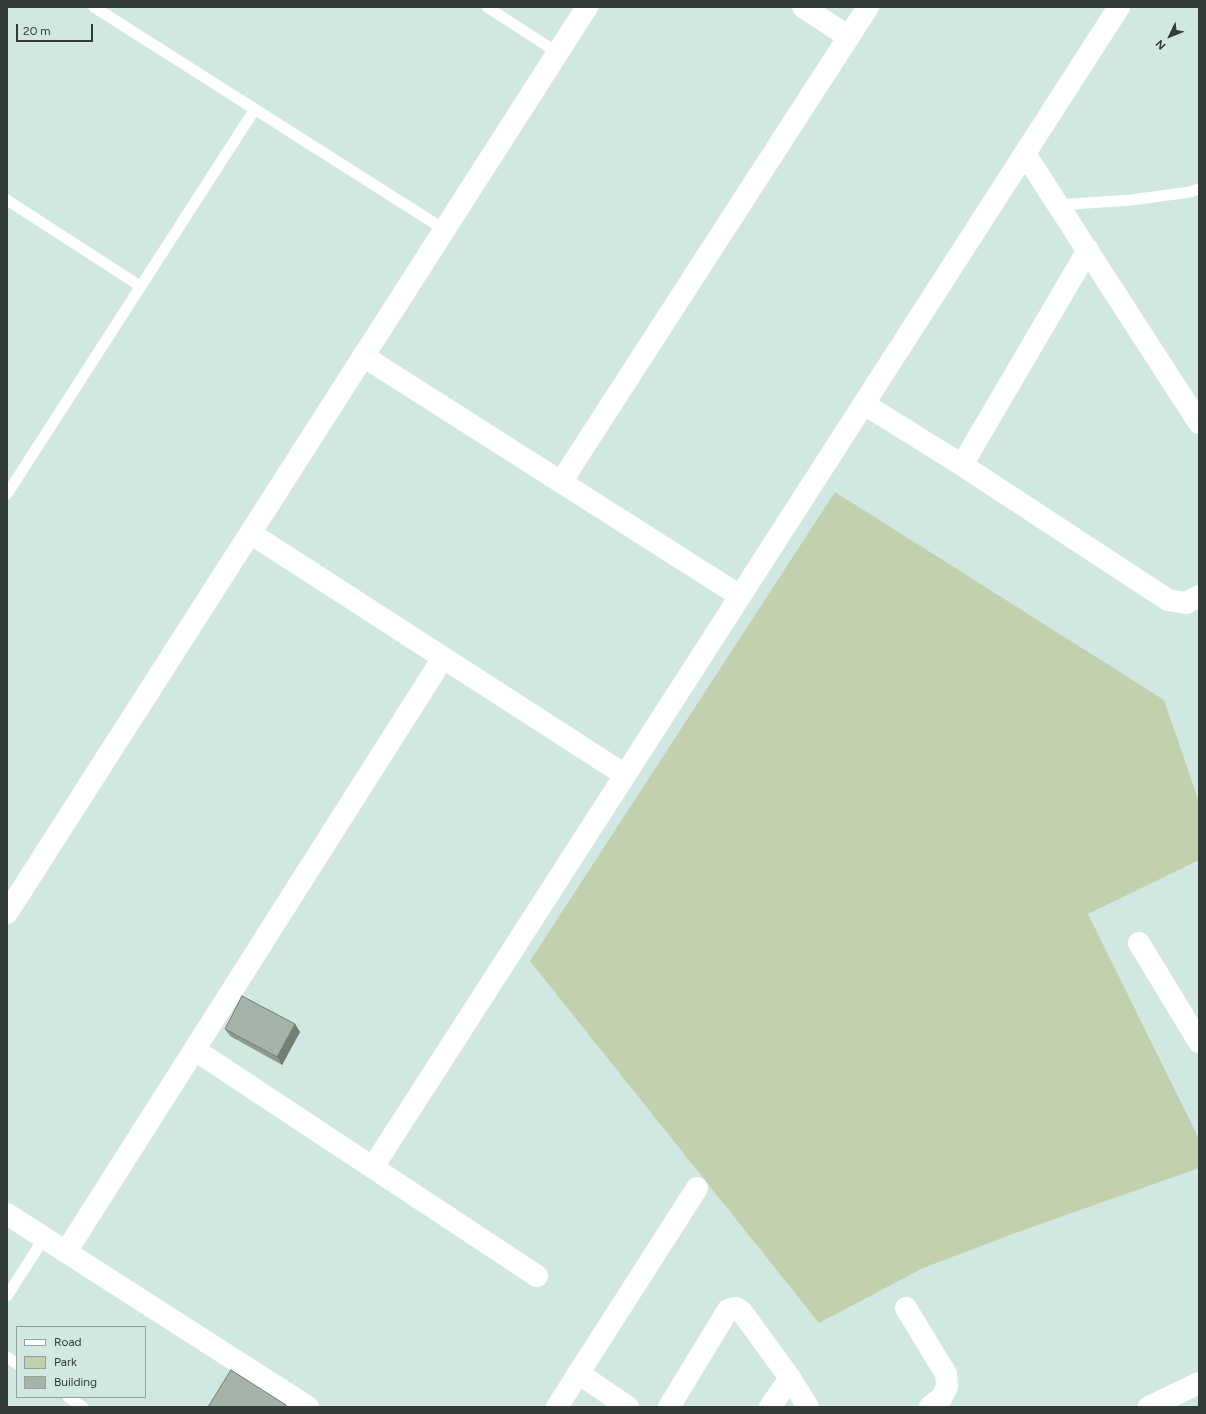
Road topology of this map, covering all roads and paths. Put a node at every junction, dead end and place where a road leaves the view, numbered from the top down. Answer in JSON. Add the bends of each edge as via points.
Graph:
{"nodes":[{"id":1,"x":94,"y":7,"type":"edge"},
{"id":2,"x":486,"y":7,"type":"edge"},
{"id":3,"x":587,"y":7,"type":"edge"},
{"id":4,"x":803,"y":7,"type":"edge"},
{"id":5,"x":868,"y":7,"type":"edge"},
{"id":6,"x":1119,"y":7,"type":"edge"},
{"id":7,"x":849,"y":37,"type":"junction"},
{"id":8,"x":558,"y":53,"type":"junction"},
{"id":9,"x":255,"y":109,"type":"junction"},
{"id":10,"x":1025,"y":154,"type":"junction"},
{"id":11,"x":1199,"y":189,"type":"edge"},
{"id":12,"x":7,"y":200,"type":"edge"},
{"id":13,"x":1058,"y":205,"type":"junction"},
{"id":14,"x":444,"y":230,"type":"junction"},
{"id":15,"x":1088,"y":250,"type":"junction"},
{"id":16,"x":140,"y":286,"type":"junction"},
{"id":17,"x":363,"y":356,"type":"junction"},
{"id":18,"x":864,"y":404,"type":"junction"},
{"id":19,"x":1199,"y":422,"type":"edge"},
{"id":20,"x":962,"y":465,"type":"junction"},
{"id":21,"x":561,"y":482,"type":"junction"},
{"id":22,"x":7,"y":494,"type":"edge"},
{"id":23,"x":250,"y":533,"type":"junction"},
{"id":24,"x":740,"y":596,"type":"junction"},
{"id":25,"x":1199,"y":596,"type":"edge"},
{"id":26,"x":444,"y":658,"type":"junction"},
{"id":27,"x":625,"y":775,"type":"junction"},
{"id":28,"x":7,"y":913,"type":"edge"},
{"id":29,"x":1139,"y":943,"type":"dead end"},
{"id":30,"x":1199,"y":1042,"type":"edge"},
{"id":31,"x":195,"y":1050,"type":"junction"},
{"id":32,"x":373,"y":1167,"type":"junction"},
{"id":33,"x":697,"y":1188,"type":"dead end"},
{"id":34,"x":7,"y":1214,"type":"edge"},
{"id":35,"x":44,"y":1238,"type":"junction"},
{"id":36,"x":66,"y":1252,"type":"junction"},
{"id":37,"x":536,"y":1276,"type":"dead end"},
{"id":38,"x":7,"y":1296,"type":"edge"},
{"id":39,"x":906,"y":1308,"type":"dead end"},
{"id":40,"x":7,"y":1357,"type":"edge"},
{"id":41,"x":16,"y":1363,"type":"edge"},
{"id":42,"x":578,"y":1373,"type":"junction"},
{"id":43,"x":790,"y":1378,"type":"junction"},
{"id":44,"x":1199,"y":1383,"type":"edge"},
{"id":45,"x":70,"y":1398,"type":"edge"},
{"id":46,"x":83,"y":1407,"type":"edge"},
{"id":47,"x":308,"y":1407,"type":"edge"},
{"id":48,"x":557,"y":1407,"type":"edge"},
{"id":49,"x":628,"y":1407,"type":"edge"},
{"id":50,"x":669,"y":1407,"type":"edge"},
{"id":51,"x":770,"y":1407,"type":"edge"},
{"id":52,"x":808,"y":1407,"type":"edge"},
{"id":53,"x":930,"y":1407,"type":"edge"},
{"id":54,"x":1149,"y":1407,"type":"edge"}],
"edges":[{"from":1,"to":9,"type":"lane"},
{"from":2,"to":8,"type":"lane"},
{"from":3,"to":8,"type":"street"},
{"from":4,"to":7,"type":"street"},
{"from":5,"to":7,"type":"street"},
{"from":6,"to":10,"type":"street"},
{"from":7,"to":21,"type":"street"},
{"from":8,"to":14,"type":"street"},
{"from":9,"to":14,"type":"lane"},
{"from":9,"to":16,"type":"lane"},
{"from":10,"to":13,"type":"street"},
{"from":10,"to":18,"type":"street"},
{"from":11,"to":13,"type":"lane","via":[[1131,200]]},
{"from":12,"to":16,"type":"lane"},
{"from":13,"to":15,"type":"street"},
{"from":14,"to":17,"type":"street"},
{"from":15,"to":19,"type":"street"},
{"from":15,"to":20,"type":"street"},
{"from":16,"to":22,"type":"lane"},
{"from":17,"to":21,"type":"street"},
{"from":17,"to":23,"type":"street"},
{"from":18,"to":20,"type":"street"},
{"from":18,"to":24,"type":"street"},
{"from":20,"to":25,"type":"street","via":[[1168,600],[1186,603]]},
{"from":21,"to":24,"type":"street"},
{"from":23,"to":26,"type":"street"},
{"from":23,"to":28,"type":"street"},
{"from":24,"to":27,"type":"street"},
{"from":26,"to":27,"type":"street"},
{"from":26,"to":31,"type":"street"},
{"from":27,"to":32,"type":"street"},
{"from":29,"to":30,"type":"street"},
{"from":31,"to":32,"type":"street"},
{"from":31,"to":36,"type":"street"},
{"from":32,"to":37,"type":"street"},
{"from":33,"to":42,"type":"street"},
{"from":34,"to":35,"type":"street"},
{"from":35,"to":36,"type":"street"},
{"from":35,"to":38,"type":"lane"},
{"from":36,"to":47,"type":"street","via":[[236,1366]]},
{"from":39,"to":53,"type":"street","via":[[946,1374],[947,1387],[942,1397]]},
{"from":40,"to":41,"type":"lane"},
{"from":42,"to":48,"type":"street"},
{"from":42,"to":49,"type":"street"},
{"from":43,"to":50,"type":"street","via":[[742,1312],[736,1308],[728,1310]]},
{"from":43,"to":51,"type":"street"},
{"from":43,"to":52,"type":"street"},
{"from":44,"to":54,"type":"street"},
{"from":45,"to":46,"type":"lane"}]}
